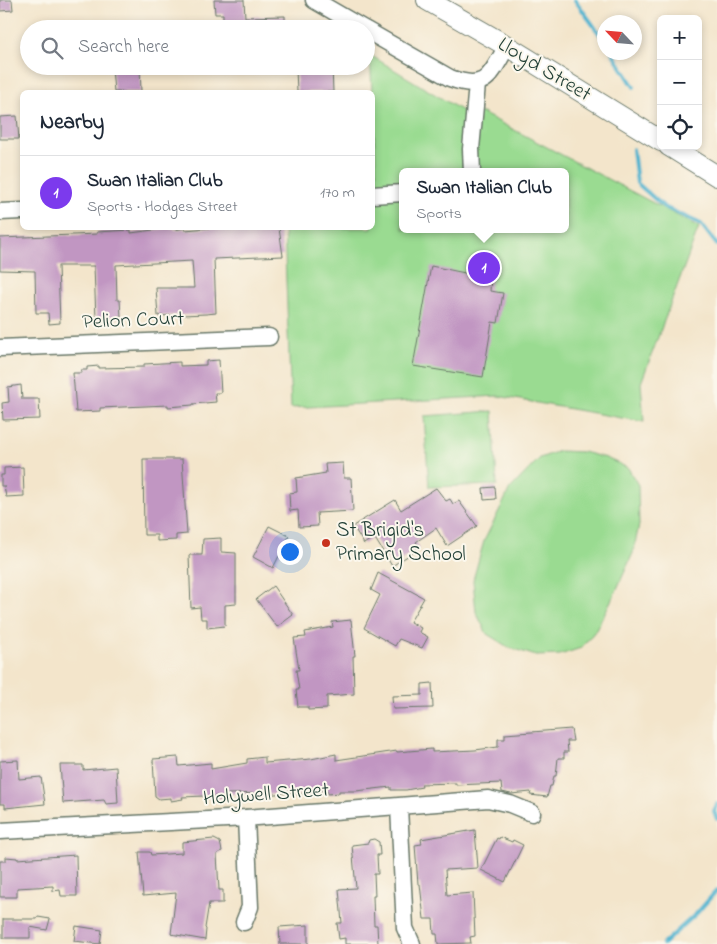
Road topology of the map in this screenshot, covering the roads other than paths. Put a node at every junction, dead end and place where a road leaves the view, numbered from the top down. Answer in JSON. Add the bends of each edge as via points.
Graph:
{"nodes":[{"id":1,"x":314,"y":0,"type":"edge"},
{"id":2,"x":427,"y":0,"type":"edge"},
{"id":3,"x":349,"y":20,"type":"edge"},
{"id":4,"x":375,"y":35,"type":"edge"},
{"id":5,"x":507,"y":46,"type":"junction"},
{"id":6,"x":477,"y":84,"type":"junction"},
{"id":7,"x":657,"y":139,"type":"edge"},
{"id":8,"x":675,"y":150,"type":"edge"},
{"id":9,"x":472,"y":168,"type":"edge"},
{"id":10,"x":717,"y":176,"type":"edge"},
{"id":11,"x":399,"y":194,"type":"edge"},
{"id":12,"x":375,"y":195,"type":"edge"},
{"id":13,"x":20,"y":211,"type":"edge"},
{"id":14,"x":0,"y":212,"type":"edge"},
{"id":15,"x":268,"y":337,"type":"dead end"},
{"id":16,"x":0,"y":348,"type":"edge"},
{"id":17,"x":399,"y":807,"type":"junction"},
{"id":18,"x":532,"y":813,"type":"dead end"},
{"id":19,"x":246,"y":818,"type":"junction"},
{"id":20,"x":0,"y":831,"type":"edge"},
{"id":21,"x":244,"y":922,"type":"dead end"},
{"id":22,"x":412,"y":944,"type":"edge"}],
"edges":[{"from":1,"to":3,"type":"street"},
{"from":2,"to":5,"type":"main road","name":"Lloyd Street"},
{"from":4,"to":6,"type":"street","via":[[450,78]]},
{"from":5,"to":6,"type":"street","via":[[490,73]]},
{"from":5,"to":7,"type":"main road","name":"Lloyd Street"},
{"from":6,"to":9,"type":"street"},
{"from":8,"to":10,"type":"main road"},
{"from":11,"to":12,"type":"street"},
{"from":13,"to":14,"type":"street"},
{"from":15,"to":16,"type":"street","name":"Pelion Court"},
{"from":17,"to":18,"type":"street","name":"Holywell Street","via":[[488,799]]},
{"from":17,"to":19,"type":"street","name":"Holywell Street"},
{"from":17,"to":22,"type":"street","via":[[405,928]]},
{"from":19,"to":20,"type":"street","name":"Holywell Street"},
{"from":19,"to":21,"type":"street","via":[[250,907]]}]}
